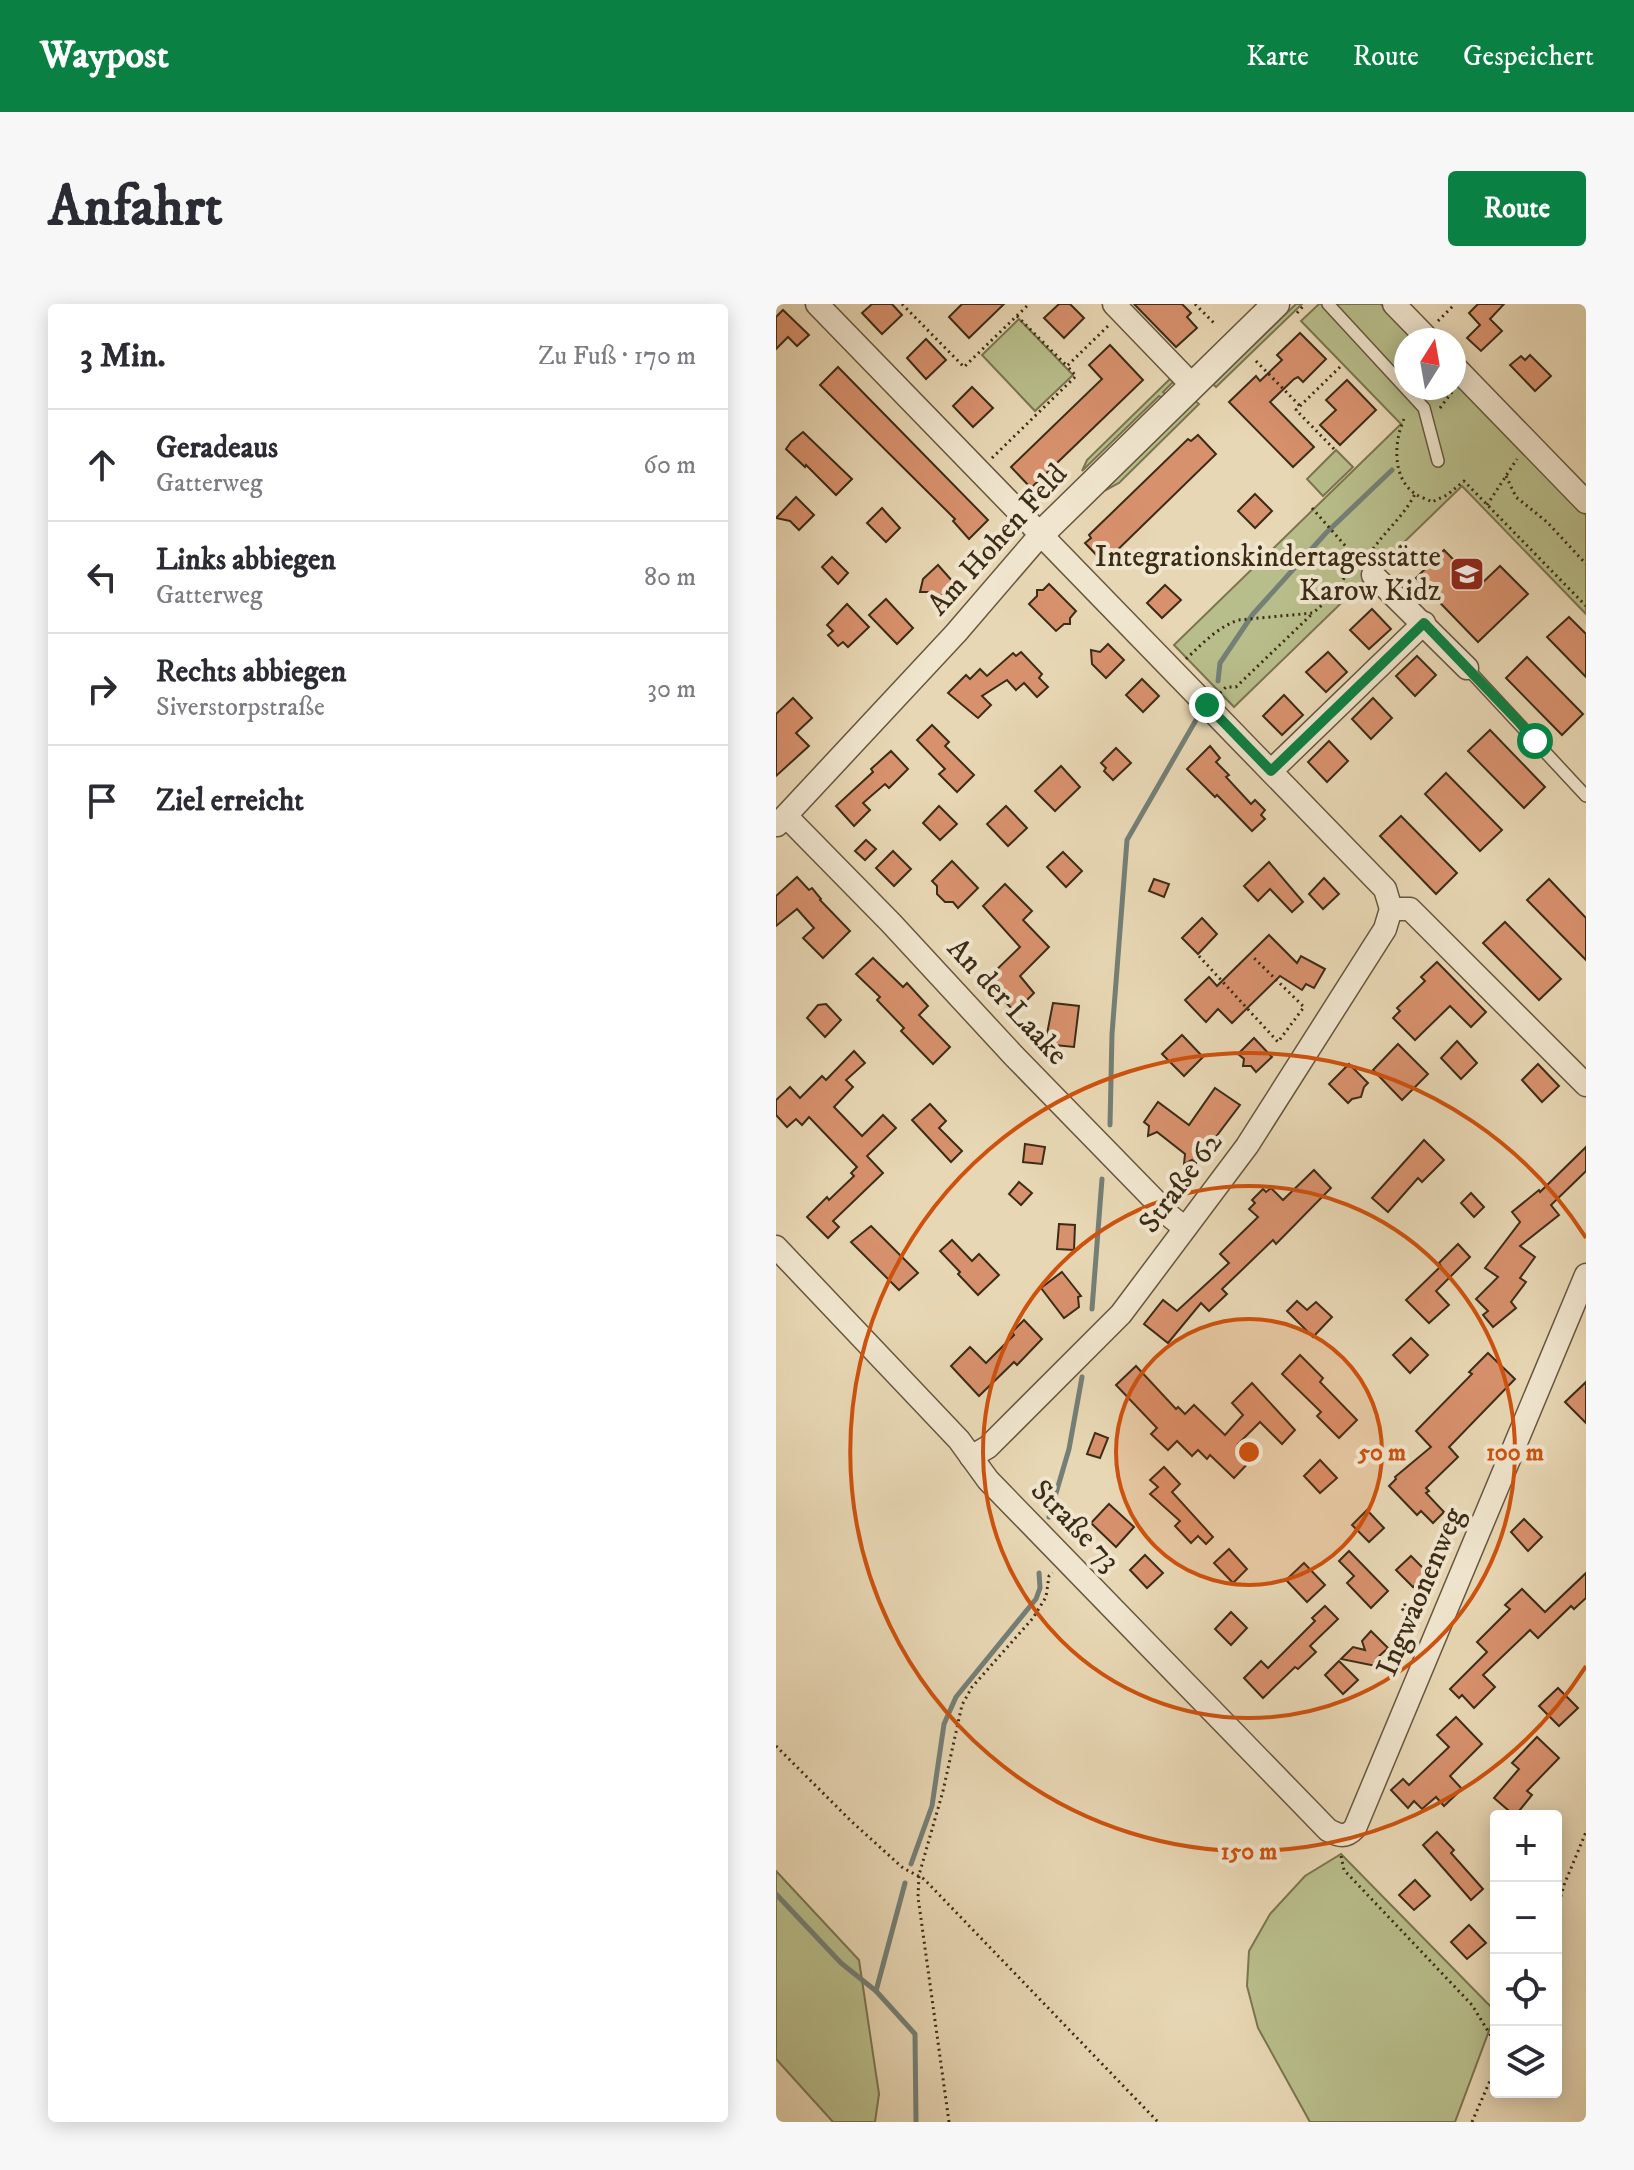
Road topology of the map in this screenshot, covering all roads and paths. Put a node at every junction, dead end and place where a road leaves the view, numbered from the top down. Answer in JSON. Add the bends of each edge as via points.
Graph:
{"nodes":[{"id":1,"x":817,"y":304,"type":"edge"},
{"id":2,"x":902,"y":304,"type":"edge"},
{"id":3,"x":1029,"y":304,"type":"edge"},
{"id":4,"x":1195,"y":304,"type":"edge"},
{"id":5,"x":1276,"y":304,"type":"edge"},
{"id":6,"x":1328,"y":304,"type":"edge"},
{"id":7,"x":1394,"y":304,"type":"edge"},
{"id":8,"x":1455,"y":304,"type":"edge"},
{"id":9,"x":1118,"y":308,"type":"edge"},
{"id":10,"x":1017,"y":316,"type":"junction"},
{"id":11,"x":1216,"y":325,"type":"dead end"},
{"id":12,"x":1417,"y":328,"type":"edge"},
{"id":13,"x":1434,"y":328,"type":"edge"},
{"id":14,"x":1256,"y":361,"type":"dead end"},
{"id":15,"x":1342,"y":365,"type":"dead end"},
{"id":16,"x":1067,"y":366,"type":"junction"},
{"id":17,"x":1466,"y":378,"type":"edge"},
{"id":18,"x":1193,"y":386,"type":"junction"},
{"id":19,"x":1444,"y":400,"type":"edge"},
{"id":20,"x":1300,"y":406,"type":"junction"},
{"id":21,"x":1427,"y":417,"type":"junction"},
{"id":22,"x":1404,"y":419,"type":"dead end"},
{"id":23,"x":1528,"y":442,"type":"junction"},
{"id":24,"x":1334,"y":449,"type":"dead end"},
{"id":25,"x":990,"y":461,"type":"dead end"},
{"id":26,"x":1438,"y":461,"type":"dead end"},
{"id":27,"x":1506,"y":476,"type":"junction"},
{"id":28,"x":1415,"y":494,"type":"junction"},
{"id":29,"x":1586,"y":502,"type":"edge"},
{"id":30,"x":1487,"y":505,"type":"junction"},
{"id":31,"x":1312,"y":508,"type":"dead end"},
{"id":32,"x":1042,"y":533,"type":"junction"},
{"id":33,"x":1586,"y":564,"type":"edge"},
{"id":34,"x":1365,"y":567,"type":"junction"},
{"id":35,"x":1586,"y":606,"type":"edge"},
{"id":36,"x":1313,"y":613,"type":"junction"},
{"id":37,"x":1424,"y":623,"type":"junction"},
{"id":38,"x":1185,"y":660,"type":"dead end"},
{"id":39,"x":1467,"y":668,"type":"joint"},
{"id":40,"x":1220,"y":693,"type":"dead end"},
{"id":41,"x":1271,"y":771,"type":"junction"},
{"id":42,"x":1586,"y":796,"type":"edge"},
{"id":43,"x":781,"y":821,"type":"edge"},
{"id":44,"x":1391,"y":909,"type":"junction"},
{"id":45,"x":1199,"y":956,"type":"dead end"},
{"id":46,"x":1253,"y":957,"type":"dead end"},
{"id":47,"x":1586,"y":1085,"type":"edge"},
{"id":48,"x":1185,"y":1228,"type":"junction"},
{"id":49,"x":776,"y":1247,"type":"edge"},
{"id":50,"x":1586,"y":1275,"type":"edge"},
{"id":51,"x":971,"y":1457,"type":"junction"},
{"id":52,"x":1067,"y":1560,"type":"junction"},
{"id":53,"x":776,"y":1746,"type":"edge"},
{"id":54,"x":1586,"y":1832,"type":"edge"},
{"id":55,"x":1340,"y":1836,"type":"junction"},
{"id":56,"x":919,"y":1875,"type":"junction"},
{"id":57,"x":1562,"y":1892,"type":"edge"},
{"id":58,"x":1490,"y":2034,"type":"edge"},
{"id":59,"x":1490,"y":2081,"type":"edge"},
{"id":60,"x":949,"y":2122,"type":"edge"},
{"id":61,"x":1158,"y":2122,"type":"edge"},
{"id":62,"x":1472,"y":2122,"type":"edge"}],
"edges":[{"from":1,"to":32,"type":"street"},
{"from":2,"to":10,"type":"path","via":[[964,367]]},
{"from":3,"to":10,"type":"path"},
{"from":4,"to":11,"type":"path"},
{"from":5,"to":18,"type":"street","name":"Am Hohen Feld"},
{"from":6,"to":21,"type":"lane"},
{"from":7,"to":12,"type":"street"},
{"from":8,"to":13,"type":"path"},
{"from":9,"to":16,"type":"path"},
{"from":9,"to":18,"type":"street"},
{"from":10,"to":16,"type":"path"},
{"from":14,"to":20,"type":"path"},
{"from":15,"to":20,"type":"path"},
{"from":16,"to":25,"type":"path","via":[[1076,376]]},
{"from":17,"to":23,"type":"street"},
{"from":18,"to":32,"type":"street","name":"Am Hohen Feld"},
{"from":19,"to":21,"type":"path"},
{"from":20,"to":24,"type":"path","via":[[1296,410]]},
{"from":21,"to":26,"type":"lane"},
{"from":22,"to":28,"type":"path","via":[[1397,460]]},
{"from":23,"to":27,"type":"path"},
{"from":23,"to":29,"type":"street"},
{"from":27,"to":30,"type":"path"},
{"from":27,"to":33,"type":"path","via":[[1516,497]]},
{"from":28,"to":30,"type":"path","via":[[1432,502],[1464,481]]},
{"from":28,"to":34,"type":"path","via":[[1380,537]]},
{"from":30,"to":35,"type":"path"},
{"from":31,"to":34,"type":"path"},
{"from":32,"to":41,"type":"street"},
{"from":32,"to":43,"type":"street","name":"Am Hohen Feld"},
{"from":34,"to":36,"type":"path"},
{"from":34,"to":37,"type":"street"},
{"from":36,"to":38,"type":"path","via":[[1238,620],[1210,635]]},
{"from":36,"to":40,"type":"path","via":[[1236,687]]},
{"from":37,"to":39,"type":"street"},
{"from":37,"to":41,"type":"street"},
{"from":39,"to":42,"type":"lane"},
{"from":41,"to":44,"type":"street","via":[[1385,889]]},
{"from":43,"to":48,"type":"street","name":"An der Laake","via":[[902,934]]},
{"from":44,"to":47,"type":"street","via":[[1410,909]]},
{"from":44,"to":48,"type":"street","name":"Straße 62","via":[[1385,929],[1297,1071]]},
{"from":45,"to":46,"type":"path","via":[[1278,1042],[1304,1007]]},
{"from":48,"to":51,"type":"street","name":"Straße 62","via":[[1121,1314],[988,1447]]},
{"from":49,"to":51,"type":"street","name":"Straße 73"},
{"from":50,"to":55,"type":"street","name":"Ingwäonenweg","via":[[1355,1828]]},
{"from":51,"to":52,"type":"street","name":"Straße 73"},
{"from":52,"to":55,"type":"street","name":"Straße 73","via":[[1328,1830]]},
{"from":52,"to":56,"type":"path","via":[[1049,1576],[1046,1597],[1033,1618],[962,1705]]},
{"from":53,"to":56,"type":"path","via":[[903,1868]]},
{"from":54,"to":57,"type":"path"},
{"from":55,"to":58,"type":"path","via":[[1344,1870],[1472,2005]]},
{"from":56,"to":60,"type":"path"},
{"from":56,"to":61,"type":"path"},
{"from":59,"to":62,"type":"path"}]}
